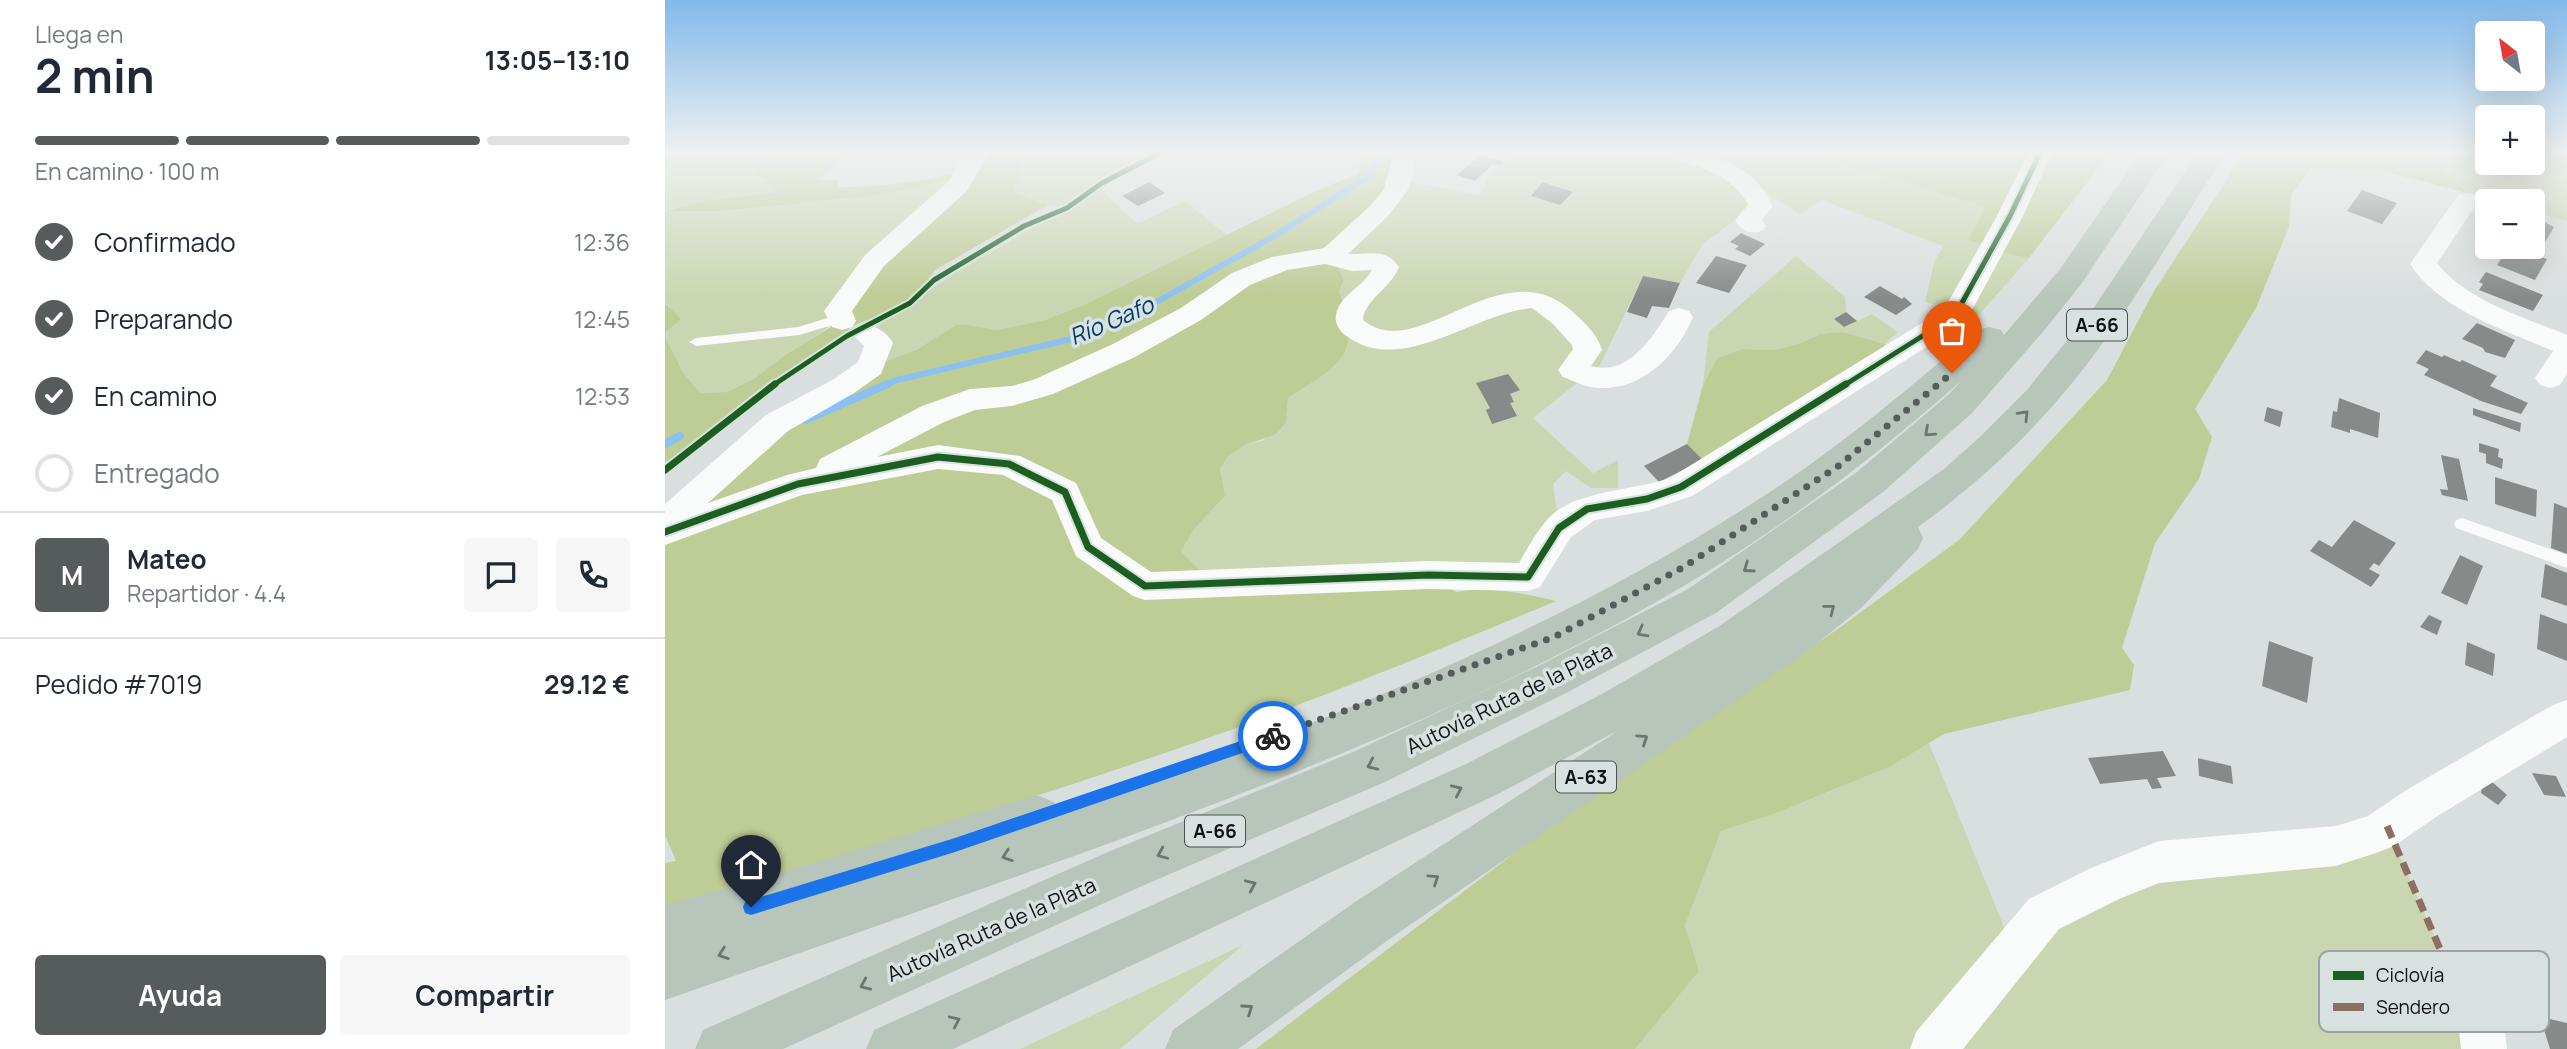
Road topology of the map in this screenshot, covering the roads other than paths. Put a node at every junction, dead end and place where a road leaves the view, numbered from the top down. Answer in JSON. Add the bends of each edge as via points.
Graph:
{"nodes":[{"id":1,"x":942,"y":200,"type":"edge"},
{"id":2,"x":1388,"y":200,"type":"edge"},
{"id":3,"x":1759,"y":200,"type":"edge"},
{"id":4,"x":2018,"y":200,"type":"edge"},
{"id":5,"x":2122,"y":200,"type":"edge"},
{"id":6,"x":2181,"y":200,"type":"edge"},
{"id":7,"x":2467,"y":200,"type":"dead end"},
{"id":8,"x":1753,"y":226,"type":"dead end"},
{"id":9,"x":2097,"y":235,"type":"junction"},
{"id":10,"x":1332,"y":255,"type":"junction"},
{"id":11,"x":1678,"y":317,"type":"dead end"},
{"id":12,"x":849,"y":324,"type":"junction"},
{"id":13,"x":696,"y":342,"type":"dead end"},
{"id":14,"x":2567,"y":348,"type":"edge"},
{"id":15,"x":2550,"y":377,"type":"dead end"},
{"id":16,"x":1957,"y":479,"type":"junction"},
{"id":17,"x":798,"y":484,"type":"junction"},
{"id":18,"x":665,"y":523,"type":"edge"},
{"id":19,"x":2462,"y":524,"type":"dead end"},
{"id":20,"x":665,"y":532,"type":"edge"},
{"id":21,"x":2567,"y":562,"type":"edge"},
{"id":22,"x":1554,"y":637,"type":"junction"},
{"id":23,"x":2567,"y":717,"type":"edge"},
{"id":24,"x":665,"y":930,"type":"edge"},
{"id":25,"x":665,"y":974,"type":"edge"},
{"id":26,"x":722,"y":1049,"type":"edge"},
{"id":27,"x":893,"y":1049,"type":"edge"},
{"id":28,"x":1192,"y":1049,"type":"edge"},
{"id":29,"x":1933,"y":1049,"type":"edge"}],
"edges":[{"from":1,"to":12,"type":"street","via":[[875,260],[838,311]]},
{"from":2,"to":10,"type":"street"},
{"from":3,"to":8,"type":"street","via":[[1761,206],[1748,220]]},
{"from":4,"to":17,"type":"street","via":[[1958,310],[1681,487],[1647,499],[1587,509],[1559,528],[1528,577],[1428,575],[1145,586],[1088,547],[1065,492],[1009,464],[938,457]]},
{"from":5,"to":9,"type":"highway","name":"Autovía Ruta de la Plata","number":"A-66"},
{"from":16,"to":6,"type":"highway","number":"A-66","one_way":true,"via":[[2039,400],[2106,313]]},
{"from":7,"to":14,"type":"street","via":[[2423,264],[2430,276],[2448,291]]},
{"from":9,"to":22,"type":"highway","via":[[1934,390],[1837,467],[1682,568]]},
{"from":9,"to":26,"type":"highway","name":"Autovía Ruta de la Plata","number":"A-66","one_way":true,"via":[[2036,320],[1960,404],[1870,482],[1702,601],[1553,679],[1369,766]]},
{"from":10,"to":11,"type":"street","via":[[1336,261],[1375,260],[1386,267],[1384,276],[1348,316],[1357,330],[1382,342],[1533,299],[1547,303],[1586,343],[1588,350],[1573,370],[1599,378],[1626,373],[1647,359],[1665,344]]},
{"from":10,"to":17,"type":"street","via":[[1281,263],[1241,279],[1191,314],[1123,351],[1043,387],[970,400],[933,414]]},
{"from":12,"to":13,"type":"lane"},
{"from":12,"to":18,"type":"street","via":[[879,343],[871,366],[777,423]]},
{"from":14,"to":15,"type":"street"},
{"from":27,"to":16,"type":"highway","number":"A-66","one_way":true,"via":[[1470,785],[1618,708],[1733,640]]},
{"from":28,"to":16,"type":"highway","number":"A-63","one_way":true,"via":[[1373,920],[1790,640],[1874,570]]},
{"from":17,"to":20,"type":"street"},
{"from":19,"to":21,"type":"lane"},
{"from":22,"to":24,"type":"highway","via":[[944,849]]},
{"from":22,"to":25,"type":"highway","one_way":true,"via":[[1362,725],[1241,772]]},
{"from":23,"to":29,"type":"street","via":[[2379,832],[2336,846],[2159,862],[2044,914]]}]}
